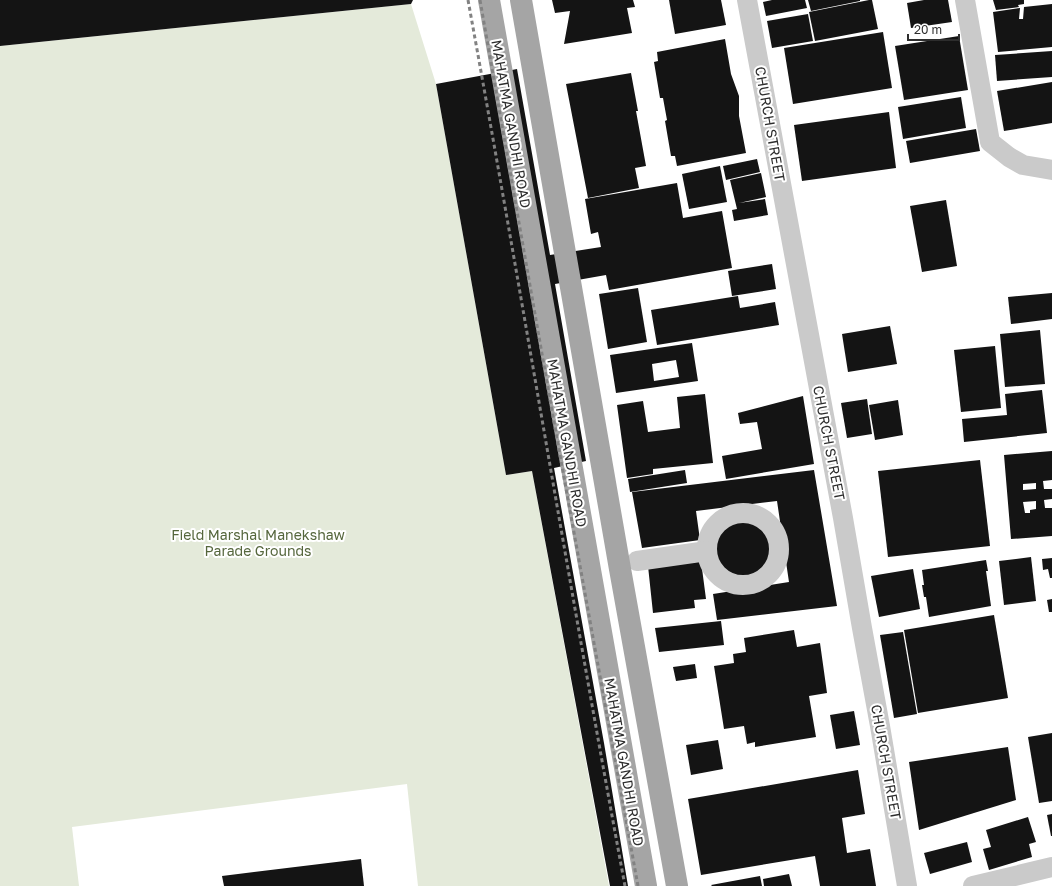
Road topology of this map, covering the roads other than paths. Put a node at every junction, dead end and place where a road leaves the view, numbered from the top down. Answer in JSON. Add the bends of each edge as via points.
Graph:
{"nodes":[{"id":1,"x":489,"y":0,"type":"edge"},
{"id":2,"x":521,"y":0,"type":"edge"},
{"id":3,"x":747,"y":0,"type":"edge"},
{"id":4,"x":964,"y":0,"type":"edge"},
{"id":5,"x":1052,"y":170,"type":"edge"},
{"id":6,"x":708,"y":551,"type":"dead end"},
{"id":7,"x":637,"y":560,"type":"dead end"},
{"id":8,"x":1052,"y":867,"type":"edge"},
{"id":9,"x":646,"y":886,"type":"edge"},
{"id":10,"x":677,"y":886,"type":"edge"},
{"id":11,"x":907,"y":886,"type":"edge"},
{"id":12,"x":973,"y":886,"type":"edge"}],
"edges":[{"from":1,"to":9,"type":"main road","name":"MAHATMA GANDHI ROAD"},
{"from":2,"to":10,"type":"main road"},
{"from":3,"to":11,"type":"street","name":"CHURCH STREET","via":[[847,540]]},
{"from":4,"to":5,"type":"street","via":[[990,142],[1022,166]]},
{"from":6,"to":7,"type":"street"},
{"from":8,"to":12,"type":"street"}]}
